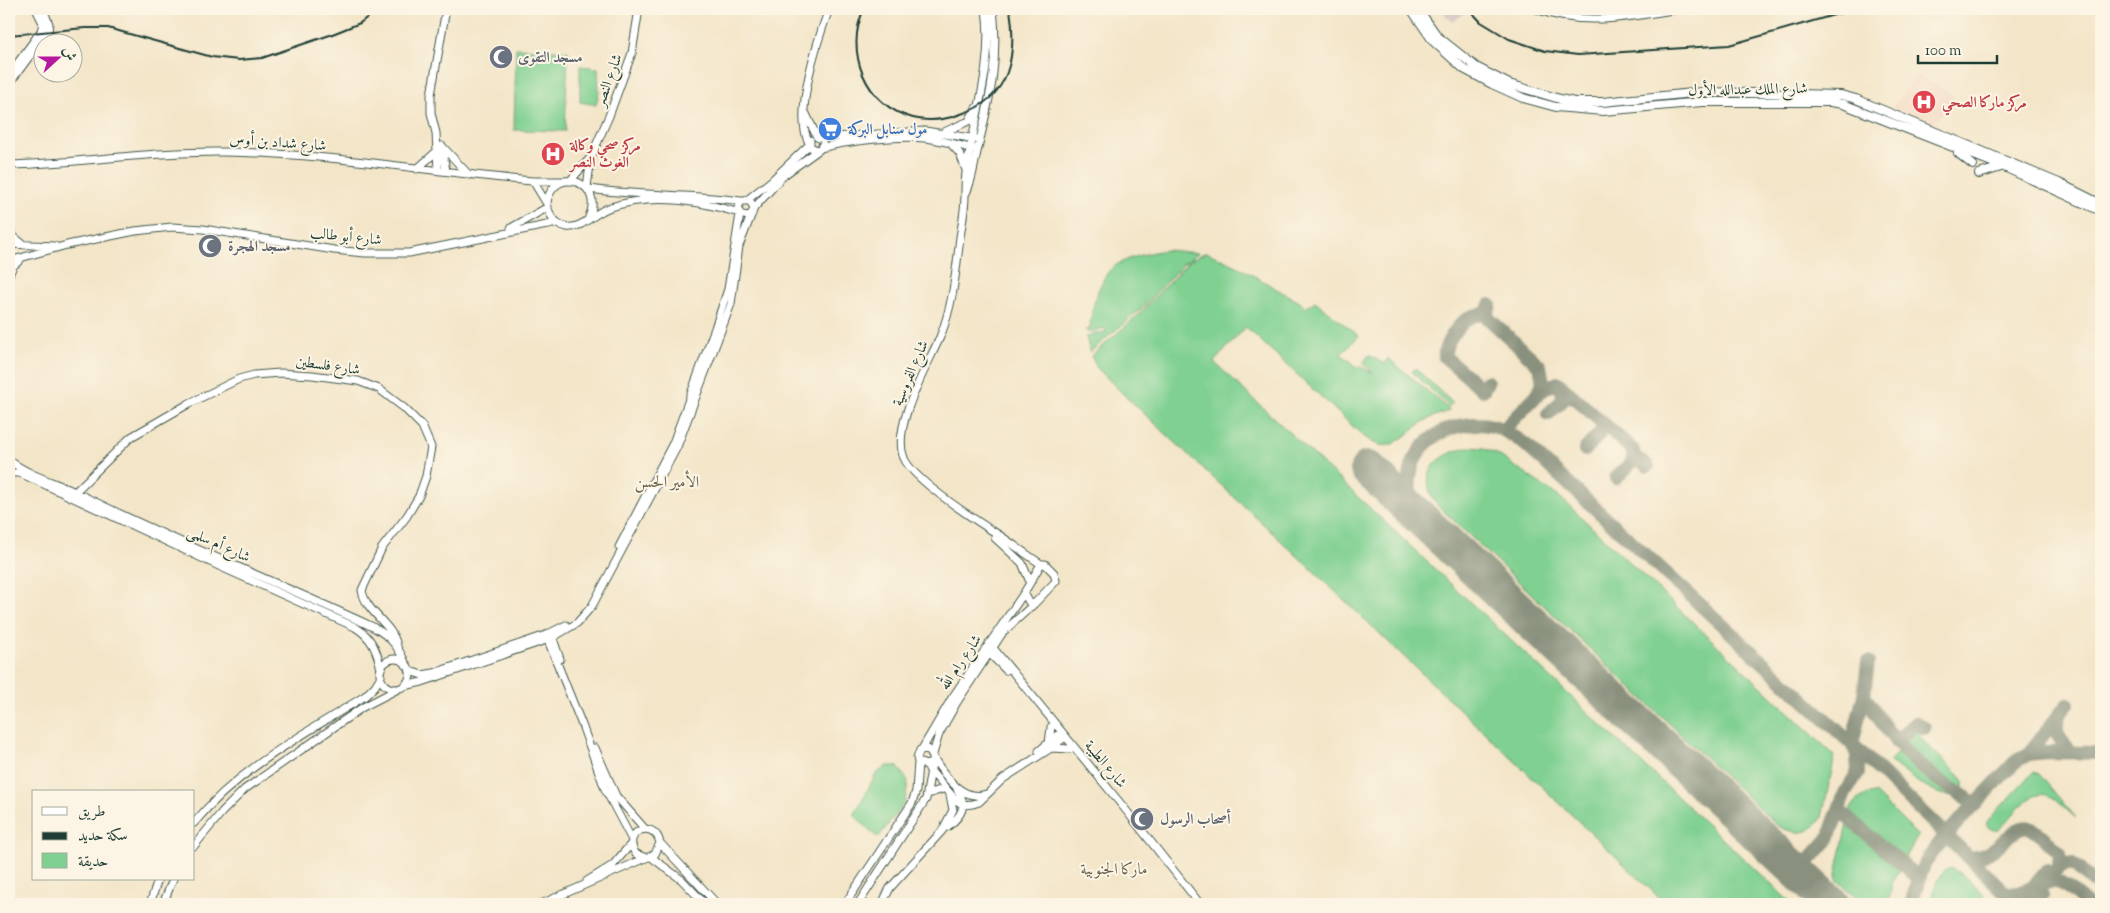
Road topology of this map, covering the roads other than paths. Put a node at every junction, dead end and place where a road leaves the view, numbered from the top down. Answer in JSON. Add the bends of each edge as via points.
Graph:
{"nodes":[{"id":1,"x":36,"y":9,"type":"edge"},
{"id":2,"x":42,"y":9,"type":"edge"},
{"id":3,"x":446,"y":9,"type":"edge"},
{"id":4,"x":639,"y":9,"type":"edge"},
{"id":5,"x":829,"y":9,"type":"edge"},
{"id":6,"x":986,"y":9,"type":"edge"},
{"id":7,"x":993,"y":9,"type":"edge"},
{"id":8,"x":1410,"y":9,"type":"edge"},
{"id":9,"x":1418,"y":9,"type":"edge"},
{"id":10,"x":1536,"y":9,"type":"edge"},
{"id":11,"x":1678,"y":9,"type":"edge"},
{"id":12,"x":9,"y":76,"type":"edge"},
{"id":13,"x":9,"y":84,"type":"edge"},
{"id":14,"x":982,"y":96,"type":"junction"},
{"id":15,"x":990,"y":97,"type":"junction"},
{"id":16,"x":805,"y":111,"type":"junction"},
{"id":17,"x":941,"y":133,"type":"junction"},
{"id":18,"x":818,"y":137,"type":"junction"},
{"id":19,"x":852,"y":139,"type":"junction"},
{"id":20,"x":977,"y":139,"type":"junction"},
{"id":21,"x":809,"y":144,"type":"junction"},
{"id":22,"x":952,"y":144,"type":"junction"},
{"id":23,"x":1948,"y":147,"type":"junction"},
{"id":24,"x":440,"y":148,"type":"junction"},
{"id":25,"x":819,"y":149,"type":"junction"},
{"id":26,"x":974,"y":149,"type":"junction"},
{"id":27,"x":1980,"y":155,"type":"junction"},
{"id":28,"x":591,"y":157,"type":"junction"},
{"id":29,"x":1973,"y":165,"type":"dead end"},
{"id":30,"x":9,"y":166,"type":"edge"},
{"id":31,"x":2002,"y":166,"type":"junction"},
{"id":32,"x":417,"y":169,"type":"junction"},
{"id":33,"x":438,"y":170,"type":"junction"},
{"id":34,"x":446,"y":171,"type":"junction"},
{"id":35,"x":966,"y":172,"type":"junction"},
{"id":36,"x":1979,"y":174,"type":"dead end"},
{"id":37,"x":470,"y":175,"type":"junction"},
{"id":38,"x":532,"y":181,"type":"junction"},
{"id":39,"x":569,"y":181,"type":"junction"},
{"id":40,"x":588,"y":188,"type":"junction"},
{"id":41,"x":965,"y":196,"type":"junction"},
{"id":42,"x":744,"y":201,"type":"junction"},
{"id":43,"x":2101,"y":204,"type":"edge"},
{"id":44,"x":547,"y":206,"type":"junction"},
{"id":45,"x":753,"y":211,"type":"junction"},
{"id":46,"x":2101,"y":211,"type":"edge"},
{"id":47,"x":740,"y":213,"type":"junction"},
{"id":48,"x":590,"y":217,"type":"junction"},
{"id":49,"x":557,"y":223,"type":"junction"},
{"id":50,"x":502,"y":233,"type":"junction"},
{"id":51,"x":9,"y":234,"type":"edge"},
{"id":52,"x":9,"y":244,"type":"edge"},
{"id":53,"x":24,"y":245,"type":"junction"},
{"id":54,"x":68,"y":245,"type":"junction"},
{"id":55,"x":9,"y":249,"type":"edge"},
{"id":56,"x":23,"y":257,"type":"junction"},
{"id":57,"x":9,"y":261,"type":"edge"},
{"id":58,"x":9,"y":275,"type":"edge"},
{"id":59,"x":9,"y":460,"type":"edge"},
{"id":60,"x":9,"y":473,"type":"edge"},
{"id":61,"x":75,"y":495,"type":"junction"},
{"id":62,"x":983,"y":525,"type":"junction"},
{"id":63,"x":1041,"y":564,"type":"junction"},
{"id":64,"x":1030,"y":582,"type":"junction"},
{"id":65,"x":1024,"y":593,"type":"junction"},
{"id":66,"x":1034,"y":604,"type":"junction"},
{"id":67,"x":564,"y":632,"type":"junction"},
{"id":68,"x":549,"y":636,"type":"junction"},
{"id":69,"x":539,"y":643,"type":"junction"},
{"id":70,"x":397,"y":646,"type":"junction"},
{"id":71,"x":989,"y":648,"type":"junction"},
{"id":72,"x":555,"y":654,"type":"junction"},
{"id":73,"x":408,"y":668,"type":"junction"},
{"id":74,"x":381,"y":673,"type":"junction"},
{"id":75,"x":401,"y":687,"type":"junction"},
{"id":76,"x":1051,"y":727,"type":"junction"},
{"id":77,"x":1061,"y":736,"type":"junction"},
{"id":78,"x":1050,"y":745,"type":"junction"},
{"id":79,"x":922,"y":749,"type":"junction"},
{"id":80,"x":1070,"y":749,"type":"junction"},
{"id":81,"x":918,"y":762,"type":"junction"},
{"id":82,"x":931,"y":762,"type":"junction"},
{"id":83,"x":950,"y":788,"type":"junction"},
{"id":84,"x":989,"y":793,"type":"junction"},
{"id":85,"x":928,"y":794,"type":"junction"},
{"id":86,"x":963,"y":805,"type":"junction"},
{"id":87,"x":195,"y":822,"type":"edge"},
{"id":88,"x":645,"y":829,"type":"junction"},
{"id":89,"x":942,"y":831,"type":"junction"},
{"id":90,"x":632,"y":842,"type":"junction"},
{"id":91,"x":660,"y":843,"type":"junction"},
{"id":92,"x":195,"y":845,"type":"edge"},
{"id":93,"x":648,"y":857,"type":"junction"},
{"id":94,"x":158,"y":880,"type":"edge"},
{"id":95,"x":173,"y":880,"type":"edge"},
{"id":96,"x":581,"y":886,"type":"junction"},
{"id":97,"x":150,"y":904,"type":"edge"},
{"id":98,"x":163,"y":904,"type":"edge"},
{"id":99,"x":541,"y":904,"type":"edge"},
{"id":100,"x":705,"y":904,"type":"edge"},
{"id":101,"x":717,"y":904,"type":"edge"},
{"id":102,"x":845,"y":904,"type":"edge"},
{"id":103,"x":858,"y":904,"type":"edge"},
{"id":104,"x":882,"y":904,"type":"edge"},
{"id":105,"x":1195,"y":904,"type":"edge"},
{"id":106,"x":1200,"y":904,"type":"edge"}],
"edges":[{"from":1,"to":12,"type":"street","via":[[43,23],[41,31]]},
{"from":2,"to":13,"type":"street","via":[[49,24],[48,31]]},
{"from":3,"to":24,"type":"street","via":[[431,95],[431,113]]},
{"from":4,"to":28,"type":"street","name":"شارع النصر","via":[[628,68]]},
{"from":5,"to":16,"type":"street","via":[[811,68]]},
{"from":6,"to":14,"type":"street","name":"شارع الفروسية","via":[[989,38]]},
{"from":7,"to":15,"type":"street","name":"شارع الفروسية","via":[[996,63]]},
{"from":8,"to":23,"type":"main road","name":"شارع الملك عبدالله الأول","via":[[1432,41],[1464,69],[1536,102],[1589,111],[1702,102],[1830,102],[1849,106]]},
{"from":9,"to":27,"type":"main road","name":"شارع الملك عبدالله الأول","via":[[1438,37],[1476,67],[1509,84],[1546,96],[1589,103],[1703,92],[1840,95],[1856,99]]},
{"from":10,"to":11,"type":"street","via":[[1564,17],[1594,20]]},
{"from":14,"to":15,"type":"street"},
{"from":14,"to":17,"type":"street","via":[[969,121]]},
{"from":14,"to":20,"type":"street","name":"شارع الفروسية"},
{"from":15,"to":20,"type":"street","name":"شارع الفروسية"},
{"from":16,"to":18,"type":"street"},
{"from":16,"to":21,"type":"street","via":[[804,131]]},
{"from":17,"to":19,"type":"street","via":[[916,131]]},
{"from":17,"to":20,"type":"street"},
{"from":18,"to":19,"type":"street"},
{"from":18,"to":21,"type":"street","via":[[813,137]]},
{"from":18,"to":25,"type":"street","via":[[823,142]]},
{"from":19,"to":22,"type":"street","via":[[916,138]]},
{"from":19,"to":25,"type":"street"},
{"from":20,"to":26,"type":"street","name":"شارع الفروسية"},
{"from":21,"to":25,"type":"street","via":[[813,150]]},
{"from":21,"to":42,"type":"street","via":[[771,181]]},
{"from":22,"to":26,"type":"street"},
{"from":22,"to":35,"type":"street","via":[[960,154]]},
{"from":23,"to":27,"type":"main road","name":"شارع الملك عبدالله الأول"},
{"from":23,"to":29,"type":"main road"},
{"from":24,"to":32,"type":"street"},
{"from":24,"to":33,"type":"street"},
{"from":24,"to":34,"type":"street"},
{"from":24,"to":37,"type":"street"},
{"from":25,"to":45,"type":"street","via":[[784,175]]},
{"from":26,"to":35,"type":"street","name":"شارع الفروسية"},
{"from":26,"to":41,"type":"street","name":"شارع الفروسية"},
{"from":27,"to":31,"type":"main road","name":"شارع الملك عبدالله الأول"},
{"from":27,"to":43,"type":"main road","name":"شارع الملك عبدالله الأول","via":[[2059,183]]},
{"from":28,"to":39,"type":"street","name":"شارع النصر"},
{"from":28,"to":40,"type":"street","name":"شارع النصر"},
{"from":30,"to":32,"type":"street","name":"شارع شداد بن أوس","via":[[226,152]]},
{"from":31,"to":36,"type":"main road"},
{"from":31,"to":46,"type":"main road","name":"شارع الملك عبدالله الأول"},
{"from":32,"to":33,"type":"street","name":"شارع شداد بن أوس"},
{"from":33,"to":34,"type":"street","name":"شارع شداد بن أوس"},
{"from":34,"to":37,"type":"street","name":"شارع شداد بن أوس"},
{"from":35,"to":41,"type":"street","name":"شارع الفروسية"},
{"from":37,"to":38,"type":"street","name":"شارع شداد بن أوس"},
{"from":38,"to":39,"type":"street","name":"شارع شداد بن أوس"},
{"from":38,"to":44,"type":"street"},
{"from":39,"to":40,"type":"street","via":[[579,182]]},
{"from":39,"to":44,"type":"street","via":[[553,189]]},
{"from":40,"to":42,"type":"street","via":[[630,195]]},
{"from":40,"to":48,"type":"street","via":[[594,203]]},
{"from":41,"to":62,"type":"street","name":"شارع الفروسية","via":[[947,318],[912,396],[901,444],[904,460],[915,473]]},
{"from":42,"to":45,"type":"street","via":[[752,202]]},
{"from":42,"to":47,"type":"street","via":[[738,206]]},
{"from":44,"to":49,"type":"street"},
{"from":44,"to":50,"type":"street","name":"شارع أبو طالب"},
{"from":45,"to":47,"type":"street","via":[[745,216]]},
{"from":45,"to":67,"type":"street","via":[[739,246],[731,304],[677,447],[592,606]]},
{"from":47,"to":48,"type":"street","via":[[705,202],[650,200],[616,205]]},
{"from":47,"to":68,"type":"street","via":[[728,289],[673,444],[587,606],[573,621]]},
{"from":48,"to":49,"type":"street","via":[[574,227]]},
{"from":49,"to":50,"type":"street","name":"شارع أبو طالب"},
{"from":50,"to":54,"type":"street","name":"شارع أبو طالب","via":[[402,254],[334,250],[181,226],[135,231]]},
{"from":51,"to":53,"type":"street"},
{"from":52,"to":53,"type":"street","name":"شارع أبو طالب"},
{"from":53,"to":54,"type":"street","name":"شارع أبو طالب"},
{"from":54,"to":56,"type":"street","name":"شارع أبو طالب"},
{"from":55,"to":57,"type":"street"},
{"from":56,"to":57,"type":"street","name":"شارع أبو طالب"},
{"from":56,"to":58,"type":"street"},
{"from":59,"to":61,"type":"street","name":"شارع أم سلمى"},
{"from":60,"to":61,"type":"street","name":"شارع أم سلمى","via":[[20,473]]},
{"from":61,"to":70,"type":"street","name":"شارع أم سلمى","via":[[363,623],[382,632]]},
{"from":61,"to":70,"type":"street","name":"شارع فلسطين","via":[[137,433],[197,398],[239,379],[268,374],[312,375],[358,381],[379,389],[417,420],[431,447],[419,496],[408,516],[382,548],[362,590],[364,598]]},
{"from":61,"to":74,"type":"street","name":"شارع أم سلمى","via":[[221,567],[355,627],[371,640]]},
{"from":62,"to":63,"type":"street","name":"شارع الفروسية"},
{"from":62,"to":64,"type":"street","name":"شارع الفروسية","via":[[1019,560]]},
{"from":63,"to":64,"type":"street","name":"شارع رام الله"},
{"from":63,"to":66,"type":"street","name":"شارع رام الله","via":[[1052,570],[1056,581]]},
{"from":64,"to":65,"type":"street","name":"شارع رام الله"},
{"from":65,"to":66,"type":"street"},
{"from":65,"to":71,"type":"street","name":"شارع رام الله"},
{"from":66,"to":71,"type":"street","name":"شارع رام الله"},
{"from":67,"to":68,"type":"street"},
{"from":67,"to":72,"type":"street"},
{"from":68,"to":69,"type":"street"},
{"from":68,"to":72,"type":"street"},
{"from":68,"to":73,"type":"street","via":[[430,674],[418,674]]},
{"from":69,"to":72,"type":"street"},
{"from":69,"to":75,"type":"street"},
{"from":70,"to":73,"type":"street","name":"شارع أم سلمى"},
{"from":71,"to":76,"type":"street","name":"شارع الطيبة"},
{"from":71,"to":77,"type":"street","name":"شارع الطيبة"},
{"from":71,"to":79,"type":"street","name":"شارع رام الله","via":[[952,698]]},
{"from":71,"to":82,"type":"street","name":"شارع رام الله","via":[[939,734]]},
{"from":72,"to":88,"type":"street","via":[[609,785]]},
{"from":72,"to":90,"type":"street","via":[[605,789]]},
{"from":73,"to":74,"type":"street","via":[[401,661],[391,660]]},
{"from":73,"to":75,"type":"street","via":[[408,681]]},
{"from":74,"to":75,"type":"street","via":[[383,683],[388,687]]},
{"from":74,"to":87,"type":"street","via":[[365,696],[245,773]]},
{"from":75,"to":92,"type":"street","via":[[364,707],[245,789]]},
{"from":76,"to":77,"type":"street","name":"شارع الطيبة"},
{"from":76,"to":78,"type":"street"},
{"from":77,"to":78,"type":"street"},
{"from":77,"to":80,"type":"street","name":"شارع الطيبة"},
{"from":77,"to":106,"type":"street","name":"شارع الطيبة","via":[[1126,809]]},
{"from":78,"to":80,"type":"street"},
{"from":78,"to":84,"type":"street"},
{"from":79,"to":81,"type":"street","name":"شارع رام الله"},
{"from":79,"to":82,"type":"street","via":[[928,749]]},
{"from":80,"to":105,"type":"street","name":"شارع الطيبة"},
{"from":81,"to":82,"type":"street"},
{"from":81,"to":102,"type":"street","via":[[912,803]]},
{"from":82,"to":83,"type":"street"},
{"from":82,"to":83,"type":"street"},
{"from":82,"to":85,"type":"street","name":"شارع رام الله"},
{"from":83,"to":84,"type":"street","via":[[970,795]]},
{"from":83,"to":85,"type":"street"},
{"from":83,"to":86,"type":"street","via":[[962,796]]},
{"from":83,"to":89,"type":"street","via":[[953,810]]},
{"from":84,"to":86,"type":"street","via":[[979,802]]},
{"from":85,"to":103,"type":"street","name":"شارع رام الله"},
{"from":86,"to":89,"type":"street","via":[[956,821]]},
{"from":88,"to":90,"type":"street","via":[[637,832]]},
{"from":88,"to":91,"type":"street","via":[[655,833]]},
{"from":89,"to":104,"type":"street","via":[[890,888]]},
{"from":90,"to":93,"type":"street","via":[[636,854]]},
{"from":90,"to":96,"type":"street","via":[[613,865]]},
{"from":91,"to":93,"type":"street","via":[[657,851]]},
{"from":91,"to":101,"type":"street"},
{"from":93,"to":96,"type":"street"},
{"from":93,"to":100,"type":"street","via":[[682,880]]},
{"from":94,"to":97,"type":"street"},
{"from":95,"to":98,"type":"street"},
{"from":96,"to":99,"type":"street"}]}
